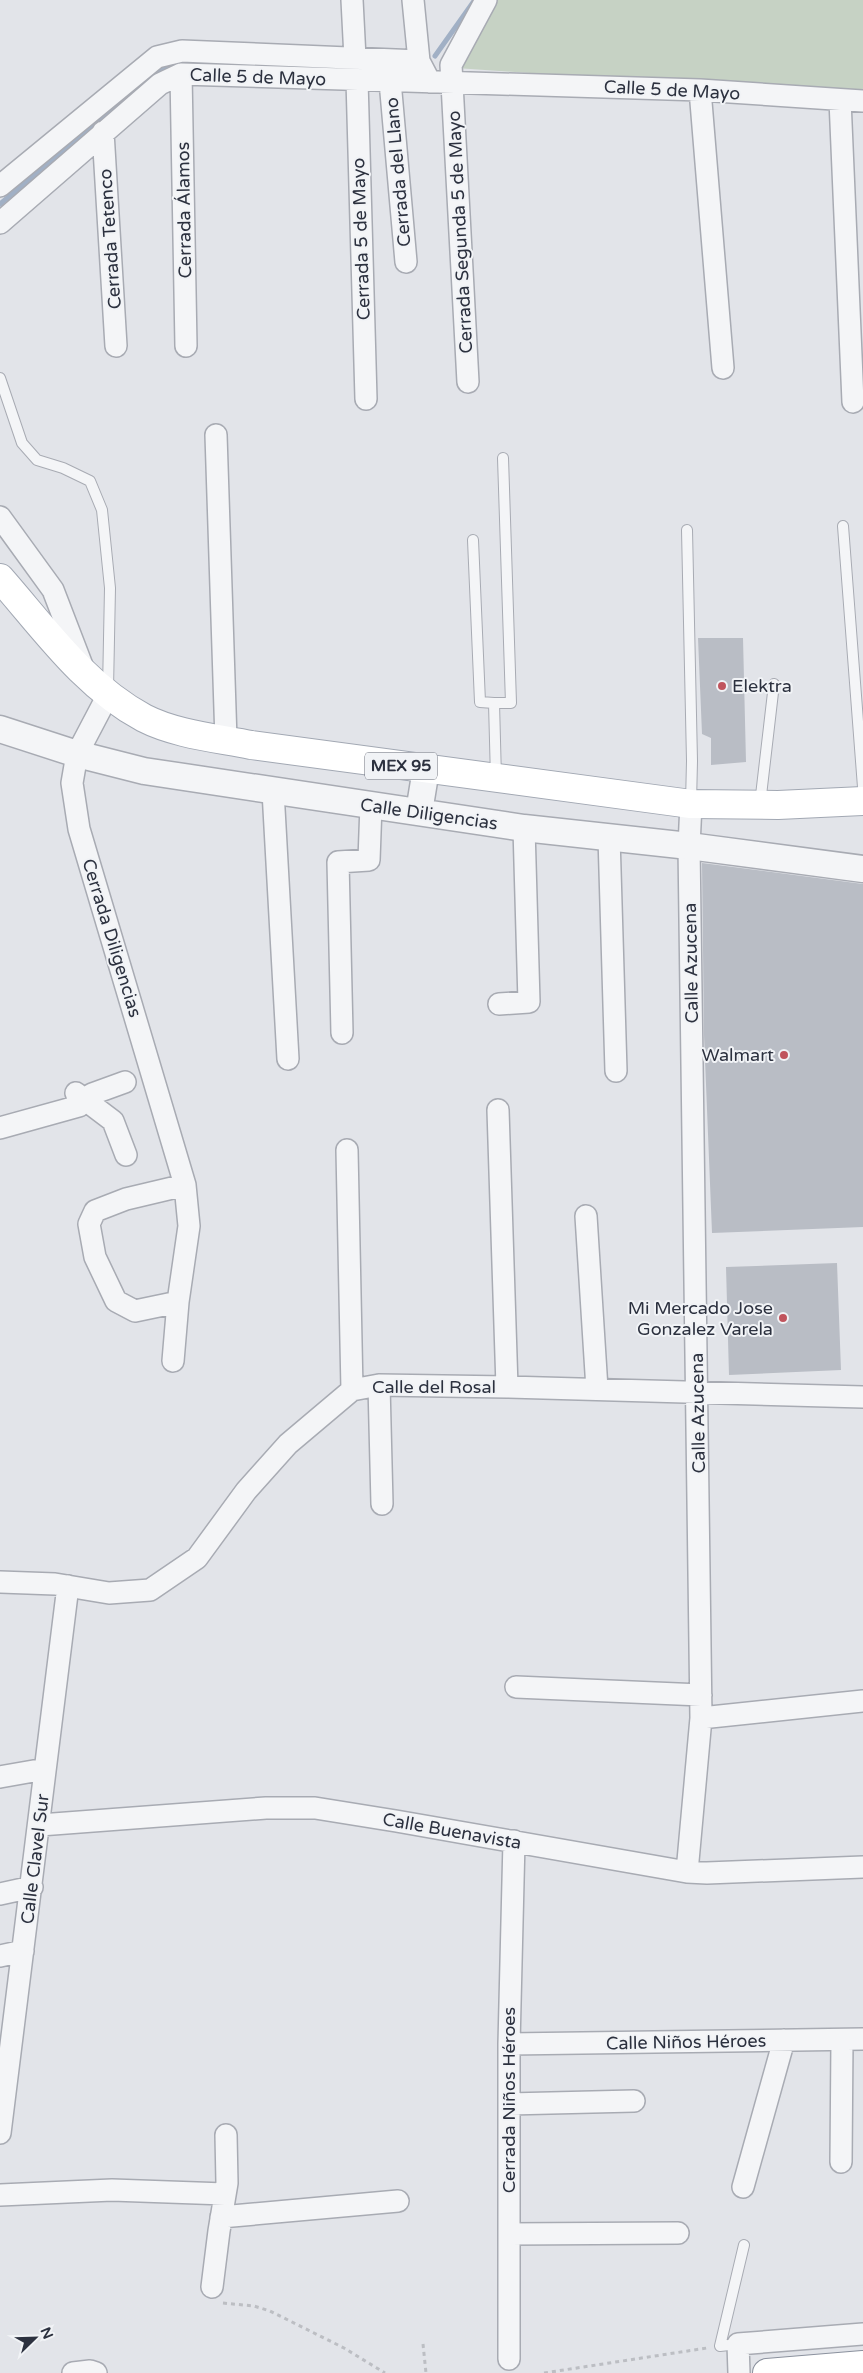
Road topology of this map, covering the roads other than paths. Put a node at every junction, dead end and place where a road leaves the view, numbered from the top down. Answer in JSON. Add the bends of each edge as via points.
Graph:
{"nodes":[{"id":1,"x":352,"y":0,"type":"edge"},
{"id":2,"x":413,"y":0,"type":"edge"},
{"id":3,"x":486,"y":0,"type":"edge"},
{"id":4,"x":356,"y":58,"type":"junction"},
{"id":5,"x":419,"y":61,"type":"junction"},
{"id":6,"x":181,"y":74,"type":"junction"},
{"id":7,"x":357,"y":80,"type":"junction"},
{"id":8,"x":390,"y":81,"type":"junction"},
{"id":9,"x":430,"y":82,"type":"junction"},
{"id":10,"x":451,"y":82,"type":"junction"},
{"id":11,"x":700,"y":90,"type":"junction"},
{"id":12,"x":840,"y":100,"type":"junction"},
{"id":13,"x":863,"y":101,"type":"edge"},
{"id":14,"x":103,"y":132,"type":"junction"},
{"id":15,"x":0,"y":186,"type":"edge"},
{"id":16,"x":0,"y":223,"type":"edge"},
{"id":17,"x":406,"y":262,"type":"dead end"},
{"id":18,"x":116,"y":346,"type":"dead end"},
{"id":19,"x":186,"y":346,"type":"dead end"},
{"id":20,"x":723,"y":368,"type":"dead end"},
{"id":21,"x":0,"y":378,"type":"edge"},
{"id":22,"x":468,"y":382,"type":"dead end"},
{"id":23,"x":366,"y":399,"type":"dead end"},
{"id":24,"x":853,"y":402,"type":"dead end"},
{"id":25,"x":216,"y":436,"type":"dead end"},
{"id":26,"x":504,"y":458,"type":"dead end"},
{"id":27,"x":0,"y":516,"type":"edge"},
{"id":28,"x":843,"y":526,"type":"dead end"},
{"id":29,"x":687,"y":530,"type":"dead end"},
{"id":30,"x":473,"y":540,"type":"dead end"},
{"id":31,"x":0,"y":578,"type":"edge"},
{"id":32,"x":86,"y":675,"type":"junction"},
{"id":33,"x":774,"y":684,"type":"dead end"},
{"id":34,"x":108,"y":695,"type":"junction"},
{"id":35,"x":494,"y":703,"type":"junction"},
{"id":36,"x":0,"y":729,"type":"edge"},
{"id":37,"x":226,"y":740,"type":"junction"},
{"id":38,"x":77,"y":754,"type":"junction"},
{"id":39,"x":426,"y":769,"type":"junction"},
{"id":40,"x":496,"y":779,"type":"junction"},
{"id":41,"x":863,"y":787,"type":"edge"},
{"id":42,"x":273,"y":791,"type":"junction"},
{"id":43,"x":863,"y":801,"type":"edge"},
{"id":44,"x":691,"y":804,"type":"junction"},
{"id":45,"x":371,"y":805,"type":"junction"},
{"id":46,"x":759,"y":805,"type":"junction"},
{"id":47,"x":419,"y":812,"type":"junction"},
{"id":48,"x":524,"y":828,"type":"junction"},
{"id":49,"x":609,"y":837,"type":"junction"},
{"id":50,"x":689,"y":846,"type":"junction"},
{"id":51,"x":863,"y":869,"type":"edge"},
{"id":52,"x":499,"y":1004,"type":"dead end"},
{"id":53,"x":342,"y":1033,"type":"dead end"},
{"id":54,"x":288,"y":1059,"type":"dead end"},
{"id":55,"x":616,"y":1071,"type":"dead end"},
{"id":56,"x":125,"y":1082,"type":"dead end"},
{"id":57,"x":84,"y":1096,"type":"junction"},
{"id":58,"x":498,"y":1110,"type":"dead end"},
{"id":59,"x":0,"y":1116,"type":"edge"},
{"id":60,"x":0,"y":1128,"type":"edge"},
{"id":61,"x":347,"y":1150,"type":"dead end"},
{"id":62,"x":126,"y":1155,"type":"dead end"},
{"id":63,"x":185,"y":1185,"type":"junction"},
{"id":64,"x":586,"y":1216,"type":"dead end"},
{"id":65,"x":178,"y":1302,"type":"junction"},
{"id":66,"x":173,"y":1361,"type":"dead end"},
{"id":67,"x":379,"y":1385,"type":"junction"},
{"id":68,"x":507,"y":1387,"type":"junction"},
{"id":69,"x":597,"y":1388,"type":"junction"},
{"id":70,"x":352,"y":1390,"type":"junction"},
{"id":71,"x":698,"y":1391,"type":"junction"},
{"id":72,"x":863,"y":1397,"type":"edge"},
{"id":73,"x":382,"y":1504,"type":"dead end"},
{"id":74,"x":0,"y":1582,"type":"edge"},
{"id":75,"x":68,"y":1586,"type":"junction"},
{"id":76,"x":516,"y":1687,"type":"dead end"},
{"id":77,"x":701,"y":1694,"type":"junction"},
{"id":78,"x":863,"y":1702,"type":"edge"},
{"id":79,"x":701,"y":1718,"type":"junction"},
{"id":80,"x":45,"y":1769,"type":"junction"},
{"id":81,"x":0,"y":1777,"type":"edge"},
{"id":82,"x":40,"y":1825,"type":"junction"},
{"id":83,"x":514,"y":1841,"type":"junction"},
{"id":84,"x":863,"y":1867,"type":"edge"},
{"id":85,"x":687,"y":1872,"type":"junction"},
{"id":86,"x":32,"y":1887,"type":"junction"},
{"id":87,"x":0,"y":1894,"type":"edge"},
{"id":88,"x":23,"y":1951,"type":"junction"},
{"id":89,"x":0,"y":1956,"type":"edge"},
{"id":90,"x":863,"y":2039,"type":"edge"},
{"id":91,"x":784,"y":2040,"type":"junction"},
{"id":92,"x":842,"y":2040,"type":"junction"},
{"id":93,"x":509,"y":2044,"type":"junction"},
{"id":94,"x":634,"y":2101,"type":"dead end"},
{"id":95,"x":509,"y":2104,"type":"junction"},
{"id":96,"x":0,"y":2133,"type":"edge"},
{"id":97,"x":226,"y":2135,"type":"dead end"},
{"id":98,"x":841,"y":2162,"type":"dead end"},
{"id":99,"x":743,"y":2187,"type":"dead end"},
{"id":100,"x":225,"y":2194,"type":"junction"},
{"id":101,"x":0,"y":2195,"type":"edge"},
{"id":102,"x":398,"y":2201,"type":"dead end"},
{"id":103,"x":221,"y":2217,"type":"junction"},
{"id":104,"x":678,"y":2233,"type":"dead end"},
{"id":105,"x":509,"y":2234,"type":"junction"},
{"id":106,"x":744,"y":2244,"type":"dead end"},
{"id":107,"x":212,"y":2287,"type":"road end"},
{"id":108,"x":863,"y":2334,"type":"edge"},
{"id":109,"x":729,"y":2345,"type":"junction"},
{"id":110,"x":509,"y":2359,"type":"dead end"},
{"id":111,"x":863,"y":2365,"type":"edge"},
{"id":112,"x":73,"y":2373,"type":"edge"},
{"id":113,"x":96,"y":2373,"type":"edge"},
{"id":114,"x":739,"y":2373,"type":"edge"},
{"id":115,"x":766,"y":2373,"type":"edge"}],
"edges":[{"from":1,"to":4,"type":"street"},
{"from":2,"to":5,"type":"street"},
{"from":3,"to":10,"type":"street","via":[[451,65]]},
{"from":4,"to":5,"type":"street"},
{"from":4,"to":15,"type":"street","via":[[182,51],[157,57]]},
{"from":5,"to":9,"type":"street"},
{"from":6,"to":7,"type":"street","name":"Calle 5 de Mayo"},
{"from":6,"to":14,"type":"street","name":"Calle 5 de Mayo","via":[[160,84]]},
{"from":6,"to":19,"type":"street","name":"Cerrada Álamos"},
{"from":7,"to":8,"type":"street","name":"Calle 5 de Mayo"},
{"from":7,"to":23,"type":"street","name":"Cerrada 5 de Mayo"},
{"from":8,"to":9,"type":"street","name":"Calle 5 de Mayo"},
{"from":8,"to":17,"type":"street","name":"Cerrada del Llano"},
{"from":9,"to":10,"type":"street","name":"Calle 5 de Mayo"},
{"from":10,"to":11,"type":"street","name":"Calle 5 de Mayo"},
{"from":10,"to":22,"type":"street","name":"Cerrada Segunda 5 de Mayo"},
{"from":11,"to":12,"type":"street","name":"Calle 5 de Mayo"},
{"from":11,"to":20,"type":"street"},
{"from":12,"to":13,"type":"street","name":"Calle 5 de Mayo"},
{"from":12,"to":24,"type":"street"},
{"from":14,"to":16,"type":"street","name":"Calle 5 de Mayo"},
{"from":14,"to":18,"type":"street","name":"Cerrada Tetenco"},
{"from":21,"to":34,"type":"lane","via":[[22,443],[37,460],[90,481],[102,510],[110,588]]},
{"from":25,"to":37,"type":"street"},
{"from":26,"to":35,"type":"lane","via":[[511,703]]},
{"from":27,"to":32,"type":"street","via":[[53,590]]},
{"from":28,"to":41,"type":"lane"},
{"from":29,"to":44,"type":"lane"},
{"from":30,"to":35,"type":"lane","via":[[480,702]]},
{"from":31,"to":32,"type":"main road","number":"MEX 95"},
{"from":32,"to":34,"type":"main road","number":"MEX 95"},
{"from":33,"to":46,"type":"lane"},
{"from":34,"to":37,"type":"main road","number":"MEX 95","via":[[145,718]]},
{"from":34,"to":38,"type":"street","name":"Cerrada Diligencias"},
{"from":35,"to":40,"type":"lane"},
{"from":36,"to":38,"type":"street","name":"Calle Diligencias"},
{"from":37,"to":39,"type":"main road","number":"MEX 95"},
{"from":38,"to":42,"type":"street","name":"Calle Diligencias","via":[[144,771]]},
{"from":38,"to":63,"type":"street","name":"Cerrada Diligencias","via":[[72,783],[79,829]]},
{"from":39,"to":40,"type":"main road","number":"MEX 95"},
{"from":39,"to":47,"type":"street"},
{"from":40,"to":44,"type":"main road","number":"MEX 95"},
{"from":42,"to":45,"type":"street","name":"Calle Diligencias"},
{"from":42,"to":54,"type":"street"},
{"from":43,"to":46,"type":"main road","number":"MEX 95"},
{"from":44,"to":46,"type":"main road","number":"MEX 95"},
{"from":44,"to":50,"type":"street","name":"Calle Azucena"},
{"from":45,"to":47,"type":"street","name":"Calle Diligencias"},
{"from":45,"to":53,"type":"street","via":[[369,860],[338,862]]},
{"from":47,"to":48,"type":"street","name":"Calle Diligencias"},
{"from":48,"to":49,"type":"street","name":"Calle Diligencias"},
{"from":48,"to":52,"type":"street","via":[[529,1002]]},
{"from":49,"to":50,"type":"street","name":"Calle Diligencias"},
{"from":49,"to":55,"type":"street"},
{"from":50,"to":51,"type":"street","name":"Calle Diligencias"},
{"from":50,"to":71,"type":"street","name":"Calle Azucena"},
{"from":56,"to":57,"type":"street"},
{"from":57,"to":59,"type":"street"},
{"from":57,"to":60,"type":"street","via":[[79,1106]]},
{"from":57,"to":62,"type":"street","via":[[113,1121]]},
{"from":58,"to":68,"type":"street"},
{"from":61,"to":70,"type":"street"},
{"from":63,"to":65,"type":"street","name":"Cerrada Diligencias","via":[[189,1226]]},
{"from":63,"to":65,"type":"street","via":[[126,1199],[94,1211],[89,1224],[95,1257],[116,1301],[135,1311]]},
{"from":64,"to":69,"type":"street"},
{"from":65,"to":66,"type":"street","name":"Cerrada Diligencias"},
{"from":67,"to":68,"type":"street","name":"Calle del Rosal"},
{"from":67,"to":70,"type":"street","name":"Calle del Rosal"},
{"from":67,"to":73,"type":"street"},
{"from":68,"to":69,"type":"street","name":"Calle del Rosal"},
{"from":69,"to":71,"type":"street","name":"Calle del Rosal"},
{"from":70,"to":75,"type":"street","name":"Calle del Rosal","via":[[288,1444],[246,1491],[197,1558],[170,1578],[150,1590],[108,1592]]},
{"from":71,"to":72,"type":"street","name":"Calle del Rosal"},
{"from":71,"to":77,"type":"street","name":"Calle Azucena"},
{"from":74,"to":75,"type":"street","name":"Calle del Rosal"},
{"from":75,"to":80,"type":"street","name":"Calle Clavel Sur"},
{"from":76,"to":77,"type":"street"},
{"from":77,"to":79,"type":"street","name":"Calle Azucena"},
{"from":78,"to":79,"type":"street"},
{"from":79,"to":85,"type":"street","name":"Calle Azucena"},
{"from":80,"to":81,"type":"street"},
{"from":80,"to":82,"type":"street","name":"Calle Clavel Sur"},
{"from":82,"to":83,"type":"street","name":"Calle Buenavista","via":[[266,1808],[315,1808]]},
{"from":82,"to":86,"type":"street","name":"Calle Clavel Sur"},
{"from":83,"to":85,"type":"street","name":"Calle Buenavista"},
{"from":83,"to":93,"type":"street","name":"Cerrada Niños Héroes"},
{"from":84,"to":85,"type":"street","name":"Calle Buenavista"},
{"from":86,"to":87,"type":"street"},
{"from":86,"to":88,"type":"street","name":"Calle Clavel Sur"},
{"from":88,"to":89,"type":"street"},
{"from":88,"to":96,"type":"street","name":"Calle Clavel Sur"},
{"from":90,"to":92,"type":"street","name":"Calle Niños Héroes"},
{"from":91,"to":92,"type":"street","name":"Calle Niños Héroes"},
{"from":91,"to":93,"type":"street","name":"Calle Niños Héroes"},
{"from":91,"to":99,"type":"street"},
{"from":92,"to":98,"type":"street"},
{"from":93,"to":95,"type":"street","name":"Cerrada Niños Héroes"},
{"from":94,"to":95,"type":"street"},
{"from":95,"to":105,"type":"street","name":"Cerrada Niños Héroes"},
{"from":97,"to":100,"type":"street"},
{"from":100,"to":101,"type":"street","via":[[112,2190]]},
{"from":100,"to":103,"type":"street"},
{"from":102,"to":103,"type":"street"},
{"from":103,"to":107,"type":"street"},
{"from":104,"to":105,"type":"street"},
{"from":105,"to":110,"type":"street","name":"Cerrada Niños Héroes"},
{"from":106,"to":109,"type":"lane"},
{"from":108,"to":109,"type":"street"},
{"from":109,"to":114,"type":"street"},
{"from":111,"to":115,"type":"main road"},
{"from":112,"to":113,"type":"street"}]}
